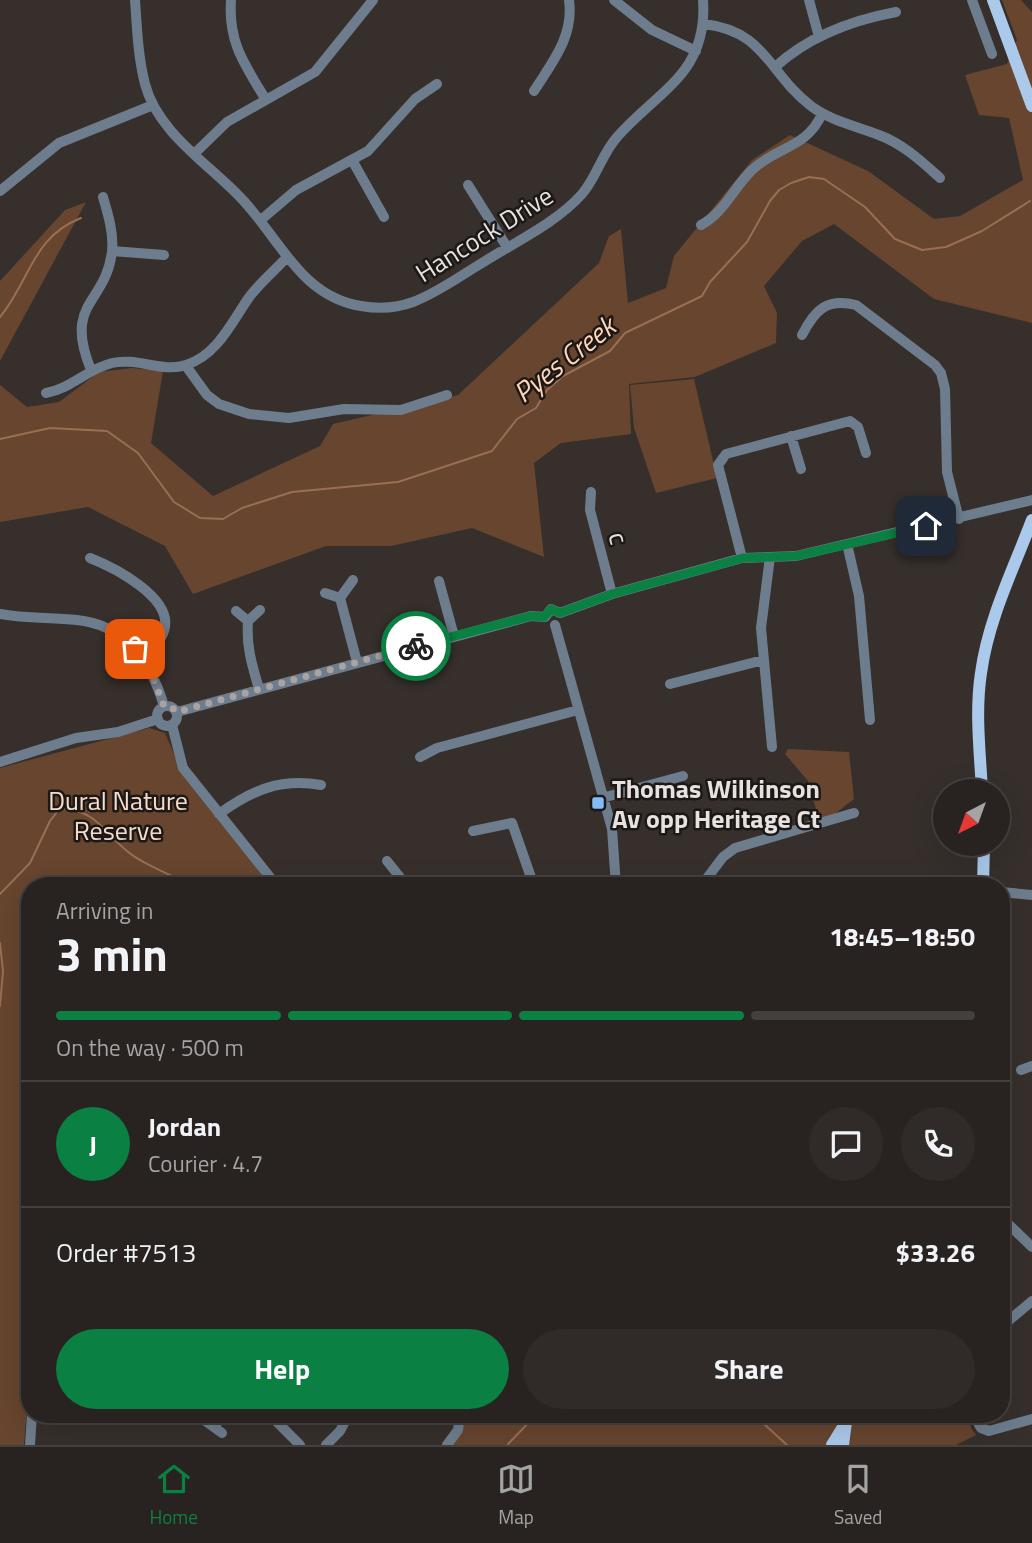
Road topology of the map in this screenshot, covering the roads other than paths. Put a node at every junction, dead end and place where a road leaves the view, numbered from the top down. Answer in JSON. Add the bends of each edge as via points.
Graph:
{"nodes":[{"id":1,"x":135,"y":0,"type":"edge"},
{"id":2,"x":231,"y":0,"type":"edge"},
{"id":3,"x":373,"y":0,"type":"edge"},
{"id":4,"x":569,"y":0,"type":"edge"},
{"id":5,"x":614,"y":0,"type":"edge"},
{"id":6,"x":703,"y":0,"type":"edge"},
{"id":7,"x":809,"y":0,"type":"edge"},
{"id":8,"x":972,"y":0,"type":"edge"},
{"id":9,"x":993,"y":0,"type":"edge"},
{"id":10,"x":896,"y":12,"type":"dead end"},
{"id":11,"x":704,"y":24,"type":"junction"},
{"id":12,"x":819,"y":37,"type":"junction"},
{"id":13,"x":696,"y":51,"type":"junction"},
{"id":14,"x":992,"y":54,"type":"dead end"},
{"id":15,"x":775,"y":67,"type":"junction"},
{"id":16,"x":437,"y":84,"type":"dead end"},
{"id":17,"x":534,"y":91,"type":"dead end"},
{"id":18,"x":266,"y":100,"type":"junction"},
{"id":19,"x":153,"y":105,"type":"junction"},
{"id":20,"x":1032,"y":106,"type":"edge"},
{"id":21,"x":822,"y":114,"type":"junction"},
{"id":22,"x":195,"y":153,"type":"junction"},
{"id":23,"x":352,"y":160,"type":"junction"},
{"id":24,"x":940,"y":178,"type":"dead end"},
{"id":25,"x":468,"y":185,"type":"dead end"},
{"id":26,"x":0,"y":191,"type":"edge"},
{"id":27,"x":103,"y":197,"type":"dead end"},
{"id":28,"x":384,"y":216,"type":"dead end"},
{"id":29,"x":262,"y":219,"type":"junction"},
{"id":30,"x":701,"y":225,"type":"dead end"},
{"id":31,"x":507,"y":247,"type":"junction"},
{"id":32,"x":112,"y":251,"type":"junction"},
{"id":33,"x":164,"y":255,"type":"dead end"},
{"id":34,"x":287,"y":257,"type":"junction"},
{"id":35,"x":802,"y":335,"type":"dead end"},
{"id":36,"x":186,"y":366,"type":"junction"},
{"id":37,"x":91,"y":370,"type":"junction"},
{"id":38,"x":46,"y":393,"type":"dead end"},
{"id":39,"x":447,"y":395,"type":"dead end"},
{"id":40,"x":791,"y":436,"type":"junction"},
{"id":41,"x":866,"y":453,"type":"dead end"},
{"id":42,"x":801,"y":469,"type":"dead end"},
{"id":43,"x":591,"y":492,"type":"dead end"},
{"id":44,"x":1032,"y":500,"type":"edge"},
{"id":45,"x":959,"y":519,"type":"junction"},
{"id":46,"x":1032,"y":520,"type":"edge"},
{"id":47,"x":847,"y":544,"type":"junction"},
{"id":48,"x":769,"y":557,"type":"junction"},
{"id":49,"x":90,"y":558,"type":"dead end"},
{"id":50,"x":743,"y":558,"type":"junction"},
{"id":51,"x":354,"y":580,"type":"dead end"},
{"id":52,"x":439,"y":581,"type":"dead end"},
{"id":53,"x":326,"y":593,"type":"dead end"},
{"id":54,"x":612,"y":594,"type":"junction"},
{"id":55,"x":340,"y":598,"type":"junction"},
{"id":56,"x":260,"y":610,"type":"dead end"},
{"id":57,"x":236,"y":611,"type":"dead end"},
{"id":58,"x":560,"y":613,"type":"junction"},
{"id":59,"x":0,"y":614,"type":"edge"},
{"id":60,"x":544,"y":617,"type":"junction"},
{"id":61,"x":248,"y":621,"type":"junction"},
{"id":62,"x":555,"y":625,"type":"junction"},
{"id":63,"x":454,"y":636,"type":"junction"},
{"id":64,"x":146,"y":659,"type":"junction"},
{"id":65,"x":764,"y":660,"type":"junction"},
{"id":66,"x":357,"y":662,"type":"junction"},
{"id":67,"x":670,"y":684,"type":"dead end"},
{"id":68,"x":259,"y":689,"type":"junction"},
{"id":69,"x":164,"y":706,"type":"junction"},
{"id":70,"x":578,"y":710,"type":"junction"},
{"id":71,"x":177,"y":712,"type":"junction"},
{"id":72,"x":158,"y":719,"type":"junction"},
{"id":73,"x":870,"y":720,"type":"dead end"},
{"id":74,"x":172,"y":725,"type":"junction"},
{"id":75,"x":772,"y":747,"type":"dead end"},
{"id":76,"x":420,"y":757,"type":"dead end"},
{"id":77,"x":0,"y":762,"type":"edge"},
{"id":78,"x":683,"y":776,"type":"dead end"},
{"id":79,"x":981,"y":779,"type":"edge"},
{"id":80,"x":321,"y":785,"type":"dead end"},
{"id":81,"x":602,"y":797,"type":"junction"},
{"id":82,"x":854,"y":813,"type":"dead end"},
{"id":83,"x":219,"y":814,"type":"junction"},
{"id":84,"x":473,"y":831,"type":"dead end"},
{"id":85,"x":984,"y":856,"type":"edge"},
{"id":86,"x":387,"y":861,"type":"dead end"},
{"id":87,"x":270,"y":877,"type":"edge"},
{"id":88,"x":400,"y":877,"type":"edge"},
{"id":89,"x":531,"y":877,"type":"edge"},
{"id":90,"x":615,"y":877,"type":"edge"},
{"id":91,"x":708,"y":877,"type":"edge"},
{"id":92,"x":983,"y":877,"type":"edge"},
{"id":93,"x":1010,"y":893,"type":"edge"},
{"id":94,"x":1032,"y":895,"type":"edge"},
{"id":95,"x":1032,"y":1066,"type":"edge"},
{"id":96,"x":1021,"y":1070,"type":"dead end"},
{"id":97,"x":1010,"y":1226,"type":"edge"},
{"id":98,"x":1032,"y":1247,"type":"edge"},
{"id":99,"x":1032,"y":1301,"type":"edge"},
{"id":100,"x":1010,"y":1319,"type":"edge"},
{"id":101,"x":1032,"y":1419,"type":"edge"},
{"id":102,"x":31,"y":1423,"type":"edge"},
{"id":103,"x":210,"y":1423,"type":"edge"},
{"id":104,"x":278,"y":1423,"type":"edge"},
{"id":105,"x":344,"y":1423,"type":"edge"},
{"id":106,"x":459,"y":1423,"type":"edge"},
{"id":107,"x":844,"y":1423,"type":"edge"},
{"id":108,"x":979,"y":1423,"type":"edge"},
{"id":109,"x":222,"y":1433,"type":"dead end"},
{"id":110,"x":837,"y":1443,"type":"edge"},
{"id":111,"x":30,"y":1445,"type":"edge"},
{"id":112,"x":300,"y":1445,"type":"edge"},
{"id":113,"x":326,"y":1445,"type":"edge"},
{"id":114,"x":447,"y":1445,"type":"edge"}],
"edges":[{"from":1,"to":19,"type":"street","name":"Hancock Drive","via":[[141,67]]},
{"from":2,"to":18,"type":"street","via":[[230,32]]},
{"from":3,"to":18,"type":"street","via":[[315,72]]},
{"from":4,"to":17,"type":"street","via":[[567,38]]},
{"from":5,"to":13,"type":"street","via":[[652,30]]},
{"from":6,"to":11,"type":"street","name":"Hancock Drive"},
{"from":7,"to":12,"type":"street"},
{"from":8,"to":14,"type":"street"},
{"from":9,"to":20,"type":"main road"},
{"from":10,"to":12,"type":"street"},
{"from":11,"to":13,"type":"street","name":"Hancock Drive"},
{"from":11,"to":15,"type":"street","via":[[741,33]]},
{"from":12,"to":15,"type":"street"},
{"from":13,"to":31,"type":"street","name":"Hancock Drive","via":[[674,85],[614,140],[583,194],[560,215]]},
{"from":15,"to":21,"type":"street","via":[[796,93]]},
{"from":16,"to":23,"type":"street","via":[[415,99],[381,139]]},
{"from":18,"to":22,"type":"street","via":[[227,122]]},
{"from":19,"to":22,"type":"street","name":"Hancock Drive"},
{"from":19,"to":26,"type":"street","via":[[72,136]]},
{"from":21,"to":24,"type":"street","via":[[897,144]]},
{"from":21,"to":30,"type":"street","via":[[806,139],[754,167],[713,219]]},
{"from":22,"to":29,"type":"street","name":"Hancock Drive"},
{"from":23,"to":28,"type":"street"},
{"from":23,"to":29,"type":"street","via":[[296,190]]},
{"from":25,"to":31,"type":"street"},
{"from":27,"to":32,"type":"street"},
{"from":29,"to":34,"type":"street","name":"Hancock Drive"},
{"from":31,"to":34,"type":"street","name":"Hancock Drive","via":[[426,297],[377,308],[330,296],[313,286]]},
{"from":32,"to":33,"type":"street"},
{"from":32,"to":37,"type":"street","via":[[81,322],[83,350]]},
{"from":34,"to":36,"type":"street","via":[[252,294],[212,350]]},
{"from":35,"to":45,"type":"street","via":[[816,311],[840,301],[856,305],[935,365],[944,382],[947,472]]},
{"from":36,"to":37,"type":"street","via":[[114,362]]},
{"from":36,"to":39,"type":"street","via":[[219,404],[269,416],[304,418],[344,409],[401,410]]},
{"from":37,"to":38,"type":"street","via":[[64,390]]},
{"from":40,"to":41,"type":"street","via":[[850,421],[858,427]]},
{"from":40,"to":42,"type":"street"},
{"from":40,"to":50,"type":"street","via":[[720,459],[718,466]]},
{"from":43,"to":54,"type":"street","name":"c","via":[[590,510]]},
{"from":44,"to":45,"type":"street"},
{"from":45,"to":47,"type":"street"},
{"from":46,"to":79,"type":"main road","via":[[997,609],[981,673]]},
{"from":47,"to":48,"type":"street"},
{"from":47,"to":73,"type":"street","via":[[859,596]]},
{"from":48,"to":50,"type":"street"},
{"from":48,"to":65,"type":"street","via":[[761,628]]},
{"from":49,"to":64,"type":"street","via":[[118,569],[163,611],[164,631]]},
{"from":50,"to":54,"type":"street"},
{"from":51,"to":55,"type":"street"},
{"from":52,"to":63,"type":"street"},
{"from":53,"to":55,"type":"street"},
{"from":54,"to":58,"type":"street"},
{"from":55,"to":66,"type":"street"},
{"from":56,"to":61,"type":"street"},
{"from":57,"to":61,"type":"street"},
{"from":58,"to":60,"type":"street","via":[[551,609]]},
{"from":58,"to":62,"type":"street","via":[[561,621]]},
{"from":59,"to":64,"type":"street","via":[[102,626]]},
{"from":60,"to":62,"type":"street","via":[[549,625]]},
{"from":60,"to":63,"type":"street","via":[[531,616]]},
{"from":61,"to":68,"type":"street","via":[[247,648]]},
{"from":62,"to":70,"type":"street"},
{"from":63,"to":66,"type":"street"},
{"from":64,"to":69,"type":"street"},
{"from":65,"to":67,"type":"street"},
{"from":65,"to":75,"type":"street"},
{"from":66,"to":68,"type":"street"},
{"from":68,"to":71,"type":"street"},
{"from":69,"to":71,"type":"street"},
{"from":69,"to":72,"type":"street"},
{"from":70,"to":76,"type":"street","via":[[437,748]]},
{"from":70,"to":81,"type":"street"},
{"from":71,"to":74,"type":"street"},
{"from":72,"to":74,"type":"street","via":[[165,726]]},
{"from":72,"to":77,"type":"street"},
{"from":74,"to":83,"type":"street","via":[[183,768]]},
{"from":78,"to":81,"type":"street"},
{"from":80,"to":83,"type":"street","via":[[294,781],[279,785],[245,795]]},
{"from":81,"to":90,"type":"street","via":[[612,830]]},
{"from":82,"to":91,"type":"street","via":[[734,848]]},
{"from":83,"to":87,"type":"street"},
{"from":84,"to":89,"type":"street","via":[[512,823]]},
{"from":85,"to":92,"type":"main road"},
{"from":86,"to":88,"type":"street"},
{"from":93,"to":94,"type":"street"},
{"from":95,"to":96,"type":"street"},
{"from":97,"to":98,"type":"street"},
{"from":99,"to":100,"type":"street"},
{"from":101,"to":108,"type":"street","via":[[989,1431]]},
{"from":102,"to":111,"type":"street"},
{"from":103,"to":109,"type":"street"},
{"from":104,"to":112,"type":"street"},
{"from":105,"to":113,"type":"street"},
{"from":106,"to":114,"type":"street"},
{"from":107,"to":110,"type":"main road"}]}
